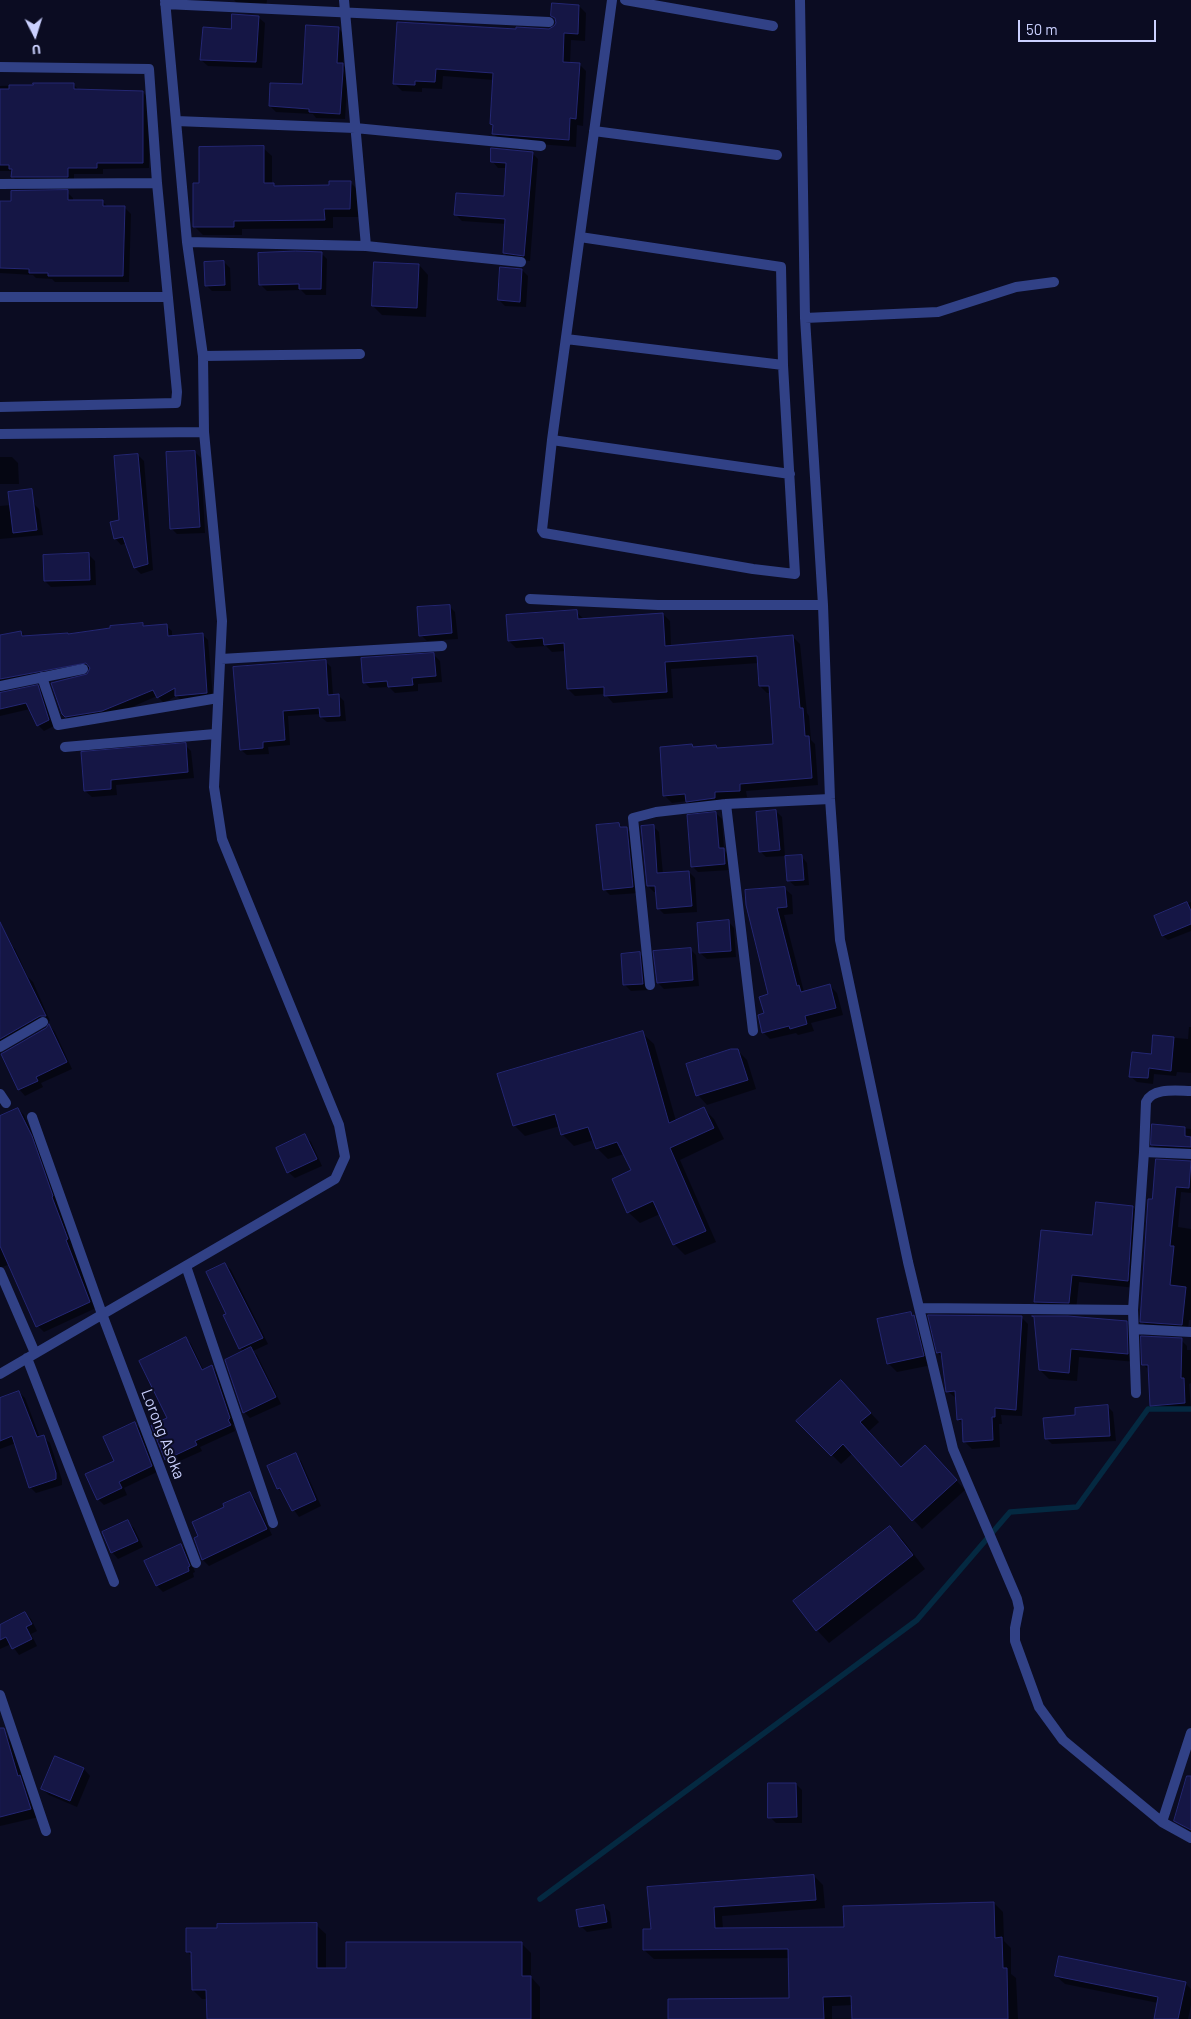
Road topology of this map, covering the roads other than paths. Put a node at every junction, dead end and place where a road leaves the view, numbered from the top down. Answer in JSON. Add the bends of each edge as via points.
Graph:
{"nodes":[{"id":1,"x":344,"y":0,"type":"edge"},
{"id":2,"x":612,"y":0,"type":"edge"},
{"id":3,"x":625,"y":0,"type":"edge"},
{"id":4,"x":800,"y":0,"type":"edge"},
{"id":5,"x":165,"y":2,"type":"edge"},
{"id":6,"x":344,"y":12,"type":"junction"},
{"id":7,"x":549,"y":22,"type":"dead end"},
{"id":8,"x":773,"y":26,"type":"dead end"},
{"id":9,"x":0,"y":67,"type":"edge"},
{"id":10,"x":176,"y":121,"type":"junction"},
{"id":11,"x":355,"y":128,"type":"junction"},
{"id":12,"x":594,"y":131,"type":"junction"},
{"id":13,"x":541,"y":146,"type":"dead end"},
{"id":14,"x":776,"y":155,"type":"dead end"},
{"id":15,"x":157,"y":183,"type":"junction"},
{"id":16,"x":0,"y":184,"type":"edge"},
{"id":17,"x":580,"y":237,"type":"junction"},
{"id":18,"x":187,"y":242,"type":"junction"},
{"id":19,"x":366,"y":246,"type":"junction"},
{"id":20,"x":521,"y":262,"type":"dead end"},
{"id":21,"x":1054,"y":282,"type":"dead end"},
{"id":22,"x":0,"y":296,"type":"edge"},
{"id":23,"x":168,"y":297,"type":"junction"},
{"id":24,"x":805,"y":318,"type":"junction"},
{"id":25,"x":566,"y":339,"type":"junction"},
{"id":26,"x":360,"y":354,"type":"dead end"},
{"id":27,"x":203,"y":356,"type":"junction"},
{"id":28,"x":784,"y":365,"type":"junction"},
{"id":29,"x":0,"y":407,"type":"edge"},
{"id":30,"x":204,"y":432,"type":"junction"},
{"id":31,"x":0,"y":434,"type":"edge"},
{"id":32,"x":552,"y":440,"type":"junction"},
{"id":33,"x":790,"y":474,"type":"junction"},
{"id":34,"x":530,"y":599,"type":"dead end"},
{"id":35,"x":823,"y":605,"type":"junction"},
{"id":36,"x":442,"y":646,"type":"dead end"},
{"id":37,"x":221,"y":659,"type":"junction"},
{"id":38,"x":83,"y":669,"type":"dead end"},
{"id":39,"x":42,"y":677,"type":"junction"},
{"id":40,"x":0,"y":686,"type":"edge"},
{"id":41,"x":218,"y":698,"type":"junction"},
{"id":42,"x":215,"y":734,"type":"junction"},
{"id":43,"x":65,"y":747,"type":"dead end"},
{"id":44,"x":830,"y":799,"type":"junction"},
{"id":45,"x":726,"y":804,"type":"junction"},
{"id":46,"x":650,"y":985,"type":"dead end"},
{"id":47,"x":43,"y":1022,"type":"dead end"},
{"id":48,"x":753,"y":1031,"type":"dead end"},
{"id":49,"x":0,"y":1047,"type":"edge"},
{"id":50,"x":1191,"y":1091,"type":"edge"},
{"id":51,"x":0,"y":1094,"type":"edge"},
{"id":52,"x":6,"y":1103,"type":"dead end"},
{"id":53,"x":32,"y":1117,"type":"dead end"},
{"id":54,"x":1144,"y":1152,"type":"junction"},
{"id":55,"x":1191,"y":1154,"type":"edge"},
{"id":56,"x":186,"y":1266,"type":"junction"},
{"id":57,"x":0,"y":1272,"type":"edge"},
{"id":58,"x":920,"y":1308,"type":"junction"},
{"id":59,"x":1133,"y":1310,"type":"junction"},
{"id":60,"x":102,"y":1314,"type":"junction"},
{"id":61,"x":1134,"y":1329,"type":"junction"},
{"id":62,"x":1191,"y":1332,"type":"edge"},
{"id":63,"x":31,"y":1356,"type":"junction"},
{"id":64,"x":0,"y":1374,"type":"edge"},
{"id":65,"x":1136,"y":1393,"type":"dead end"},
{"id":66,"x":274,"y":1523,"type":"dead end"},
{"id":67,"x":196,"y":1564,"type":"dead end"},
{"id":68,"x":114,"y":1582,"type":"dead end"},
{"id":69,"x":0,"y":1695,"type":"edge"},
{"id":70,"x":1191,"y":1733,"type":"edge"},
{"id":71,"x":1162,"y":1822,"type":"junction"},
{"id":72,"x":46,"y":1831,"type":"dead end"},
{"id":73,"x":1191,"y":1838,"type":"edge"}],
"edges":[{"from":1,"to":6,"type":"street"},
{"from":2,"to":12,"type":"street"},
{"from":3,"to":8,"type":"street"},
{"from":4,"to":24,"type":"street"},
{"from":5,"to":6,"type":"street"},
{"from":5,"to":10,"type":"street"},
{"from":6,"to":7,"type":"street"},
{"from":6,"to":11,"type":"street"},
{"from":9,"to":15,"type":"street","via":[[149,69]]},
{"from":10,"to":11,"type":"street"},
{"from":10,"to":18,"type":"street"},
{"from":11,"to":13,"type":"street"},
{"from":11,"to":19,"type":"street"},
{"from":12,"to":14,"type":"street"},
{"from":12,"to":17,"type":"street"},
{"from":15,"to":16,"type":"street"},
{"from":15,"to":23,"type":"street"},
{"from":17,"to":25,"type":"street"},
{"from":17,"to":28,"type":"street","via":[[779,265],[782,270]]},
{"from":18,"to":19,"type":"street"},
{"from":18,"to":27,"type":"street"},
{"from":19,"to":20,"type":"street"},
{"from":21,"to":24,"type":"street","via":[[1016,287],[938,312]]},
{"from":22,"to":23,"type":"street"},
{"from":23,"to":29,"type":"street","via":[[176,403]]},
{"from":24,"to":35,"type":"street"},
{"from":25,"to":28,"type":"street"},
{"from":25,"to":32,"type":"street"},
{"from":26,"to":27,"type":"street"},
{"from":27,"to":30,"type":"street"},
{"from":28,"to":33,"type":"street"},
{"from":30,"to":31,"type":"street"},
{"from":30,"to":37,"type":"street","via":[[222,621]]},
{"from":32,"to":33,"type":"street"},
{"from":32,"to":33,"type":"street","via":[[541,527],[544,533],[794,574]]},
{"from":34,"to":35,"type":"street","via":[[658,605]]},
{"from":35,"to":44,"type":"street"},
{"from":36,"to":37,"type":"street"},
{"from":37,"to":41,"type":"street"},
{"from":38,"to":39,"type":"street"},
{"from":39,"to":40,"type":"street"},
{"from":39,"to":41,"type":"street","via":[[58,725]]},
{"from":41,"to":42,"type":"street"},
{"from":42,"to":43,"type":"street"},
{"from":42,"to":56,"type":"street","via":[[214,786],[222,839],[339,1125],[345,1158],[335,1179]]},
{"from":44,"to":45,"type":"street"},
{"from":44,"to":58,"type":"street","via":[[840,940]]},
{"from":45,"to":46,"type":"street","via":[[656,812],[633,818]]},
{"from":45,"to":48,"type":"street"},
{"from":47,"to":49,"type":"street"},
{"from":50,"to":54,"type":"street","via":[[1161,1091],[1148,1098]]},
{"from":51,"to":52,"type":"street"},
{"from":53,"to":60,"type":"street","name":"Lorong Asoka"},
{"from":54,"to":55,"type":"street"},
{"from":54,"to":59,"type":"street"},
{"from":56,"to":60,"type":"street"},
{"from":56,"to":66,"type":"street"},
{"from":57,"to":63,"type":"street"},
{"from":58,"to":59,"type":"street"},
{"from":58,"to":71,"type":"street","via":[[953,1449],[1019,1608],[1016,1640],[1039,1707],[1063,1740]]},
{"from":59,"to":61,"type":"street"},
{"from":60,"to":63,"type":"street"},
{"from":60,"to":67,"type":"street","name":"Lorong Asoka"},
{"from":61,"to":62,"type":"street"},
{"from":61,"to":65,"type":"street"},
{"from":63,"to":64,"type":"street"},
{"from":63,"to":68,"type":"street"},
{"from":69,"to":72,"type":"street"},
{"from":70,"to":71,"type":"street"},
{"from":71,"to":73,"type":"street"}]}
